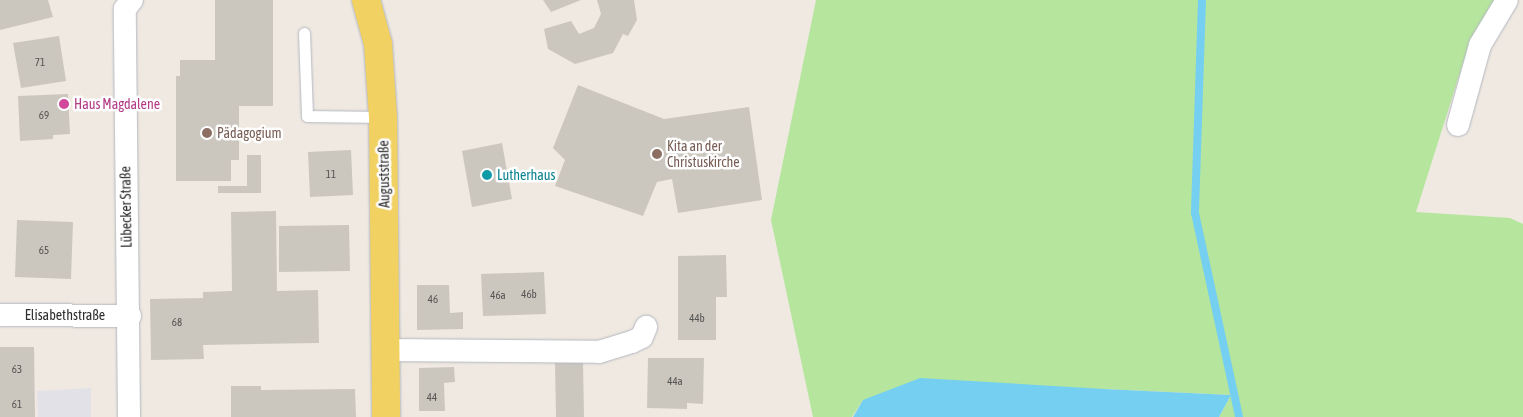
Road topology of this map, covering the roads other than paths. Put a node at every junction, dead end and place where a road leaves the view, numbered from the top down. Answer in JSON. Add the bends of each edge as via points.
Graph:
{"nodes":[{"id":1,"x":132,"y":0,"type":"edge"},
{"id":2,"x":366,"y":0,"type":"edge"},
{"id":3,"x":1507,"y":0,"type":"edge"},
{"id":4,"x":304,"y":33,"type":"dead end"},
{"id":5,"x":383,"y":118,"type":"junction"},
{"id":6,"x":1458,"y":125,"type":"dead end"},
{"id":7,"x":0,"y":315,"type":"edge"},
{"id":8,"x":130,"y":316,"type":"junction"},
{"id":9,"x":646,"y":327,"type":"dead end"},
{"id":10,"x":386,"y":350,"type":"junction"},
{"id":11,"x":129,"y":417,"type":"edge"},
{"id":12,"x":386,"y":417,"type":"edge"}],
"edges":[{"from":1,"to":8,"type":"street","name":"Lübecker Straße","via":[[125,9]]},
{"from":2,"to":5,"type":"main road","name":"Auguststraße","via":[[378,44]]},
{"from":3,"to":6,"type":"street","via":[[1480,45]]},
{"from":4,"to":5,"type":"lane","via":[[307,116]]},
{"from":5,"to":10,"type":"main road","name":"Auguststraße"},
{"from":7,"to":8,"type":"street","name":"Elisabethstraße"},
{"from":8,"to":11,"type":"street","name":"Lübecker Straße"},
{"from":9,"to":10,"type":"street","via":[[642,337],[599,352]]},
{"from":10,"to":12,"type":"main road","name":"Auguststraße"}]}
